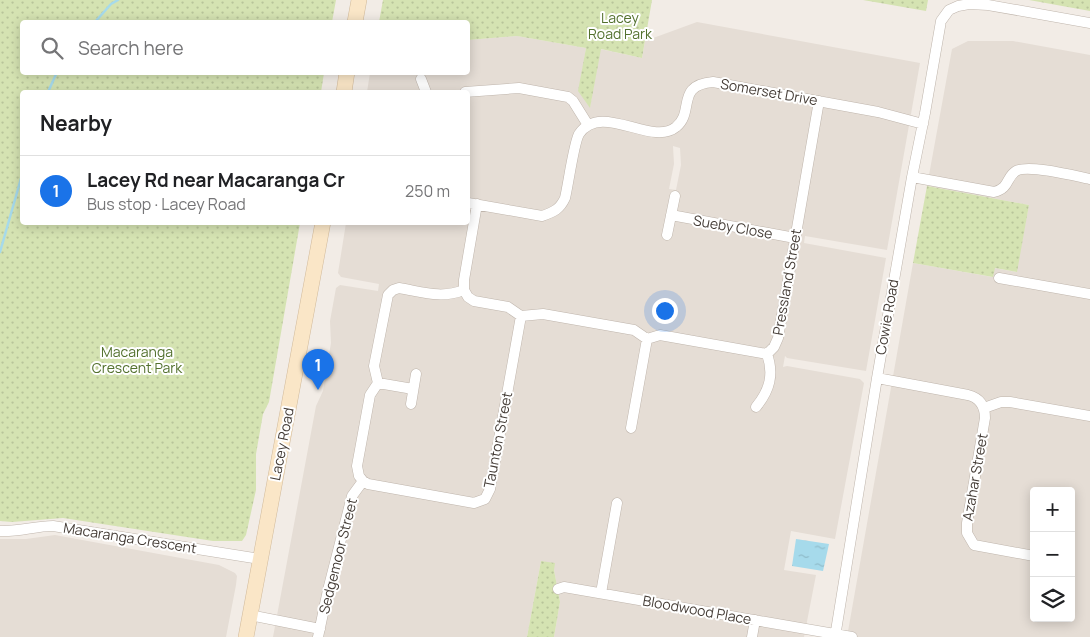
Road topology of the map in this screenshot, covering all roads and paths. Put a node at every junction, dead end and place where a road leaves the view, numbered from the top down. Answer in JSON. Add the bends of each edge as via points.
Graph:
{"nodes":[{"id":1,"x":359,"y":0,"type":"edge"},
{"id":2,"x":355,"y":20,"type":"edge"},
{"id":3,"x":1090,"y":23,"type":"edge"},
{"id":4,"x":347,"y":75,"type":"edge"},
{"id":5,"x":421,"y":79,"type":"dead end"},
{"id":6,"x":344,"y":90,"type":"edge"},
{"id":7,"x":425,"y":90,"type":"edge"},
{"id":8,"x":470,"y":92,"type":"edge"},
{"id":9,"x":819,"y":101,"type":"junction"},
{"id":10,"x":923,"y":124,"type":"junction"},
{"id":11,"x":588,"y":125,"type":"junction"},
{"id":12,"x":912,"y":177,"type":"junction"},
{"id":13,"x":1090,"y":179,"type":"edge"},
{"id":14,"x":675,"y":196,"type":"dead end"},
{"id":15,"x":472,"y":204,"type":"edge"},
{"id":16,"x":671,"y":216,"type":"junction"},
{"id":17,"x":470,"y":223,"type":"edge"},
{"id":18,"x":322,"y":225,"type":"edge"},
{"id":19,"x":470,"y":225,"type":"edge"},
{"id":20,"x":667,"y":235,"type":"dead end"},
{"id":21,"x":795,"y":238,"type":"junction"},
{"id":22,"x":999,"y":278,"type":"dead end"},
{"id":23,"x":464,"y":290,"type":"junction"},
{"id":24,"x":1090,"y":294,"type":"edge"},
{"id":25,"x":521,"y":316,"type":"junction"},
{"id":26,"x":647,"y":339,"type":"junction"},
{"id":27,"x":767,"y":354,"type":"junction"},
{"id":28,"x":416,"y":374,"type":"dead end"},
{"id":29,"x":876,"y":378,"type":"junction"},
{"id":30,"x":378,"y":383,"type":"junction"},
{"id":31,"x":413,"y":390,"type":"junction"},
{"id":32,"x":410,"y":404,"type":"dead end"},
{"id":33,"x":756,"y":407,"type":"dead end"},
{"id":34,"x":984,"y":408,"type":"junction"},
{"id":35,"x":1090,"y":416,"type":"edge"},
{"id":36,"x":631,"y":428,"type":"dead end"},
{"id":37,"x":363,"y":481,"type":"junction"},
{"id":38,"x":617,"y":503,"type":"dead end"},
{"id":39,"x":0,"y":531,"type":"edge"},
{"id":40,"x":1030,"y":555,"type":"edge"},
{"id":41,"x":260,"y":559,"type":"junction"},
{"id":42,"x":558,"y":589,"type":"dead end"},
{"id":43,"x":601,"y":593,"type":"junction"},
{"id":44,"x":250,"y":615,"type":"junction"},
{"id":45,"x":755,"y":620,"type":"junction"},
{"id":46,"x":319,"y":633,"type":"edge"},
{"id":47,"x":835,"y":636,"type":"edge"},
{"id":48,"x":246,"y":637,"type":"edge"},
{"id":49,"x":752,"y":637,"type":"edge"},
{"id":50,"x":852,"y":637,"type":"edge"}],
"edges":[{"from":1,"to":2,"type":"street"},
{"from":3,"to":10,"type":"street","name":"Cowie Road","via":[[988,5],[968,4],[946,12],[941,21]]},
{"from":4,"to":6,"type":"street"},
{"from":5,"to":7,"type":"street"},
{"from":8,"to":11,"type":"street","via":[[519,88],[568,97]]},
{"from":9,"to":10,"type":"street","name":"Somerset Drive","via":[[890,114]]},
{"from":9,"to":11,"type":"street","name":"Somerset Drive","via":[[713,82],[702,83],[688,96],[682,120],[676,128],[668,131],[657,132],[604,122]]},
{"from":9,"to":21,"type":"street","name":"Pressland Street"},
{"from":10,"to":12,"type":"street","name":"Cowie Road"},
{"from":11,"to":15,"type":"street","via":[[578,136],[565,198],[553,212],[542,216]]},
{"from":12,"to":13,"type":"street","via":[[994,192],[1006,186],[1014,173],[1025,169]]},
{"from":12,"to":29,"type":"street","name":"Cowie Road"},
{"from":14,"to":16,"type":"street"},
{"from":15,"to":17,"type":"street"},
{"from":16,"to":20,"type":"street"},
{"from":16,"to":21,"type":"street","name":"Sueby Close"},
{"from":18,"to":41,"type":"street","name":"Lacey Road"},
{"from":19,"to":23,"type":"street"},
{"from":21,"to":27,"type":"street","name":"Pressland Street","via":[[778,338]]},
{"from":22,"to":24,"type":"street"},
{"from":23,"to":25,"type":"street","via":[[474,301],[508,307]]},
{"from":23,"to":30,"type":"street","name":"Sedgemoor Street","via":[[443,296],[399,288],[388,295],[374,366]]},
{"from":25,"to":26,"type":"street","via":[[543,314],[634,330]]},
{"from":25,"to":37,"type":"street","name":"Taunton Street","via":[[490,489],[485,499],[474,503]]},
{"from":26,"to":27,"type":"street","name":"Pressland Street","via":[[660,335]]},
{"from":26,"to":36,"type":"street"},
{"from":27,"to":33,"type":"street","via":[[771,365],[766,395]]},
{"from":28,"to":31,"type":"street"},
{"from":29,"to":34,"type":"street","via":[[972,396]]},
{"from":29,"to":47,"type":"street","name":"Cowie Road"},
{"from":30,"to":31,"type":"street"},
{"from":30,"to":37,"type":"street","name":"Sedgemoor Street","via":[[370,395],[357,466]]},
{"from":31,"to":32,"type":"street"},
{"from":34,"to":35,"type":"street","via":[[1010,402]]},
{"from":34,"to":40,"type":"street","name":"Azahar Street","via":[[985,421],[967,533],[974,544]]},
{"from":37,"to":46,"type":"street","name":"Sedgemoor Street","via":[[352,496]]},
{"from":38,"to":43,"type":"street"},
{"from":39,"to":41,"type":"street","name":"Macaranga Crescent","via":[[53,526]]},
{"from":41,"to":44,"type":"street","name":"Lacey Road"},
{"from":42,"to":43,"type":"street","name":"Bloodwood Place","via":[[564,586]]},
{"from":43,"to":45,"type":"street","name":"Bloodwood Place"},
{"from":44,"to":46,"type":"street"},
{"from":44,"to":48,"type":"street","name":"Lacey Road"},
{"from":45,"to":47,"type":"street","name":"Bloodwood Place"},
{"from":45,"to":49,"type":"street"},
{"from":47,"to":50,"type":"street","name":"Bloodwood Place"}]}
